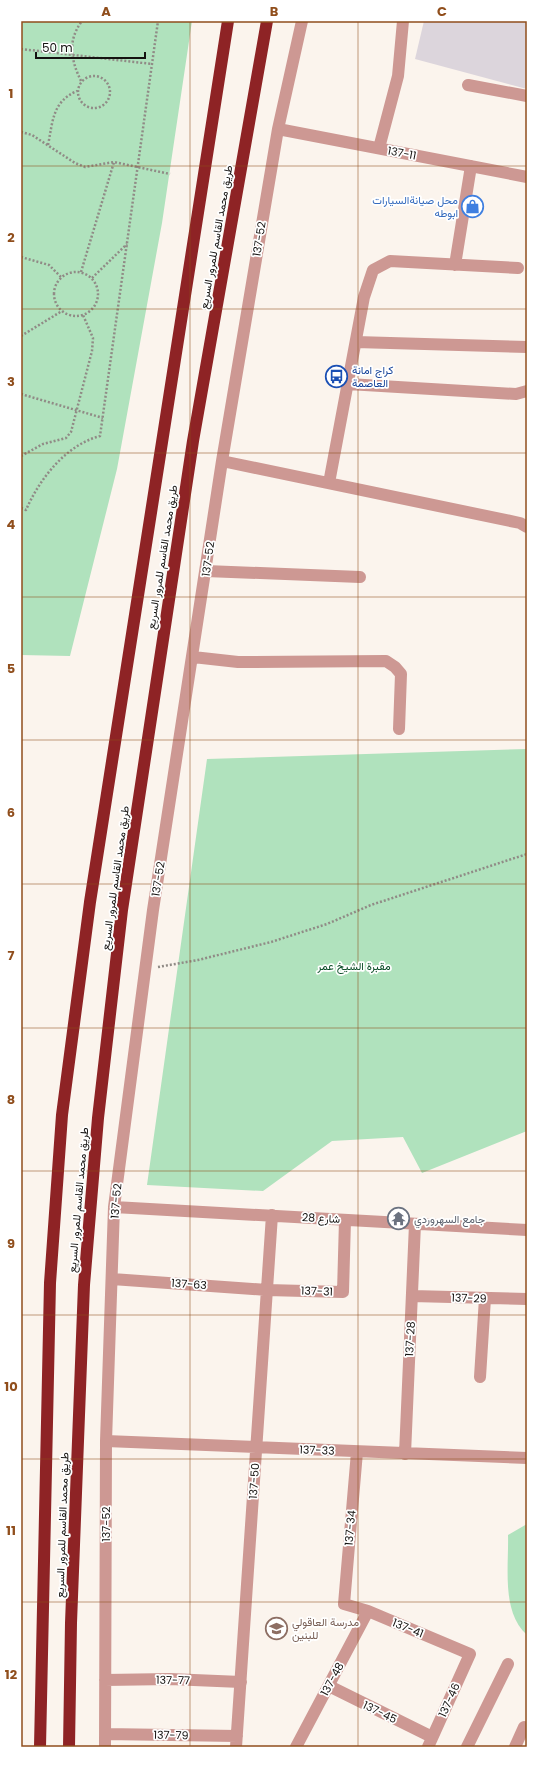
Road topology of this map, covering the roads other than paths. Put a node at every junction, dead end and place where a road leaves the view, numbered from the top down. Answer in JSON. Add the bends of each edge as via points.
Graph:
{"nodes":[{"id":1,"x":228,"y":21,"type":"edge"},
{"id":2,"x":302,"y":21,"type":"edge"},
{"id":3,"x":403,"y":21,"type":"edge"},
{"id":4,"x":267,"y":25,"type":"edge"},
{"id":5,"x":468,"y":85,"type":"dead end"},
{"id":6,"x":527,"y":96,"type":"edge"},
{"id":7,"x":278,"y":129,"type":"junction"},
{"id":8,"x":379,"y":148,"type":"junction"},
{"id":9,"x":471,"y":166,"type":"junction"},
{"id":10,"x":527,"y":177,"type":"edge"},
{"id":11,"x":455,"y":264,"type":"junction"},
{"id":12,"x":518,"y":268,"type":"dead end"},
{"id":13,"x":356,"y":342,"type":"junction"},
{"id":14,"x":527,"y":347,"type":"edge"},
{"id":15,"x":348,"y":384,"type":"junction"},
{"id":16,"x":527,"y":391,"type":"edge"},
{"id":17,"x":222,"y":461,"type":"junction"},
{"id":18,"x":329,"y":483,"type":"junction"},
{"id":19,"x":527,"y":527,"type":"edge"},
{"id":20,"x":206,"y":571,"type":"junction"},
{"id":21,"x":360,"y":577,"type":"dead end"},
{"id":22,"x":193,"y":657,"type":"junction"},
{"id":23,"x":399,"y":729,"type":"dead end"},
{"id":24,"x":114,"y":1206,"type":"junction"},
{"id":25,"x":272,"y":1215,"type":"junction"},
{"id":26,"x":345,"y":1220,"type":"junction"},
{"id":27,"x":415,"y":1224,"type":"junction"},
{"id":28,"x":527,"y":1230,"type":"edge"},
{"id":29,"x":112,"y":1279,"type":"junction"},
{"id":30,"x":267,"y":1290,"type":"junction"},
{"id":31,"x":412,"y":1296,"type":"junction"},
{"id":32,"x":485,"y":1298,"type":"junction"},
{"id":33,"x":527,"y":1299,"type":"edge"},
{"id":34,"x":480,"y":1377,"type":"dead end"},
{"id":35,"x":106,"y":1441,"type":"junction"},
{"id":36,"x":256,"y":1448,"type":"junction"},
{"id":37,"x":357,"y":1452,"type":"junction"},
{"id":38,"x":405,"y":1454,"type":"junction"},
{"id":39,"x":527,"y":1458,"type":"edge"},
{"id":40,"x":344,"y":1604,"type":"joint"},
{"id":41,"x":368,"y":1611,"type":"junction"},
{"id":42,"x":470,"y":1654,"type":"joint"},
{"id":43,"x":508,"y":1664,"type":"dead end"},
{"id":44,"x":105,"y":1680,"type":"junction"},
{"id":45,"x":241,"y":1682,"type":"junction"},
{"id":46,"x":329,"y":1686,"type":"junction"},
{"id":47,"x":525,"y":1728,"type":"edge"},
{"id":48,"x":105,"y":1734,"type":"junction"},
{"id":49,"x":237,"y":1742,"type":"edge"},
{"id":50,"x":430,"y":1742,"type":"edge"},
{"id":51,"x":40,"y":1747,"type":"edge"},
{"id":52,"x":69,"y":1747,"type":"edge"},
{"id":53,"x":105,"y":1747,"type":"edge"},
{"id":54,"x":296,"y":1747,"type":"edge"},
{"id":55,"x":467,"y":1747,"type":"edge"},
{"id":56,"x":515,"y":1747,"type":"edge"}],
"edges":[{"from":1,"to":51,"type":"highway","name":"طريق محمد القاسم للمرور السريع","via":[[90,902],[62,1115],[50,1283]]},
{"from":2,"to":7,"type":"street","name":"137-52"},
{"from":3,"to":8,"type":"street","via":[[398,76]]},
{"from":4,"to":52,"type":"highway","name":"طريق محمد القاسم للمرور السريع","via":[[174,566],[122,910],[98,1118],[84,1285],[71,1623]]},
{"from":5,"to":6,"type":"street"},
{"from":7,"to":8,"type":"street","name":"137-11"},
{"from":7,"to":17,"type":"street","name":"137-52"},
{"from":8,"to":9,"type":"street","name":"137-11"},
{"from":9,"to":10,"type":"street","name":"137-11"},
{"from":9,"to":11,"type":"street"},
{"from":11,"to":12,"type":"street"},
{"from":11,"to":13,"type":"street","via":[[390,261],[373,270],[364,297]]},
{"from":13,"to":14,"type":"street"},
{"from":13,"to":15,"type":"street"},
{"from":15,"to":16,"type":"street","via":[[516,394]]},
{"from":15,"to":18,"type":"street"},
{"from":17,"to":18,"type":"street"},
{"from":17,"to":20,"type":"street","name":"137-52"},
{"from":18,"to":19,"type":"street","via":[[520,523]]},
{"from":20,"to":21,"type":"street"},
{"from":20,"to":22,"type":"street","name":"137-52"},
{"from":22,"to":23,"type":"street","via":[[238,662],[386,661],[401,674]]},
{"from":22,"to":24,"type":"street","name":"137-52","via":[[145,969]]},
{"from":24,"to":25,"type":"street","name":"شارع 28"},
{"from":24,"to":29,"type":"street","name":"137-52"},
{"from":25,"to":26,"type":"street","name":"شارع 28"},
{"from":25,"to":30,"type":"street","name":"137-50"},
{"from":26,"to":27,"type":"street","name":"شارع 28"},
{"from":26,"to":30,"type":"street","name":"137-31","via":[[343,1292]]},
{"from":27,"to":28,"type":"street","name":"شارع 28"},
{"from":27,"to":31,"type":"street","name":"137-28"},
{"from":29,"to":30,"type":"street","name":"137-63"},
{"from":29,"to":35,"type":"street","name":"137-52"},
{"from":30,"to":36,"type":"street","name":"137-50"},
{"from":31,"to":32,"type":"street","name":"137-29"},
{"from":31,"to":38,"type":"street","name":"137-28"},
{"from":32,"to":33,"type":"street","name":"137-29"},
{"from":32,"to":34,"type":"street"},
{"from":35,"to":36,"type":"street","name":"137-33"},
{"from":35,"to":44,"type":"street","name":"137-52"},
{"from":36,"to":37,"type":"street","name":"137-33"},
{"from":36,"to":45,"type":"street","name":"137-50"},
{"from":37,"to":38,"type":"street","name":"137-33"},
{"from":37,"to":40,"type":"street","name":"137-34"},
{"from":38,"to":39,"type":"street","name":"137-33"},
{"from":40,"to":41,"type":"street","name":"137-41"},
{"from":41,"to":42,"type":"street","name":"137-41"},
{"from":41,"to":46,"type":"street","name":"137-48"},
{"from":42,"to":50,"type":"street","name":"137-46"},
{"from":43,"to":55,"type":"street"},
{"from":44,"to":45,"type":"street","name":"137-77"},
{"from":44,"to":48,"type":"street","name":"137-52"},
{"from":45,"to":49,"type":"street","name":"137-50"},
{"from":46,"to":50,"type":"street","name":"137-45"},
{"from":46,"to":54,"type":"street","name":"137-48"},
{"from":47,"to":56,"type":"street"},
{"from":48,"to":49,"type":"street","name":"137-79"},
{"from":48,"to":53,"type":"street","name":"137-52"}]}
